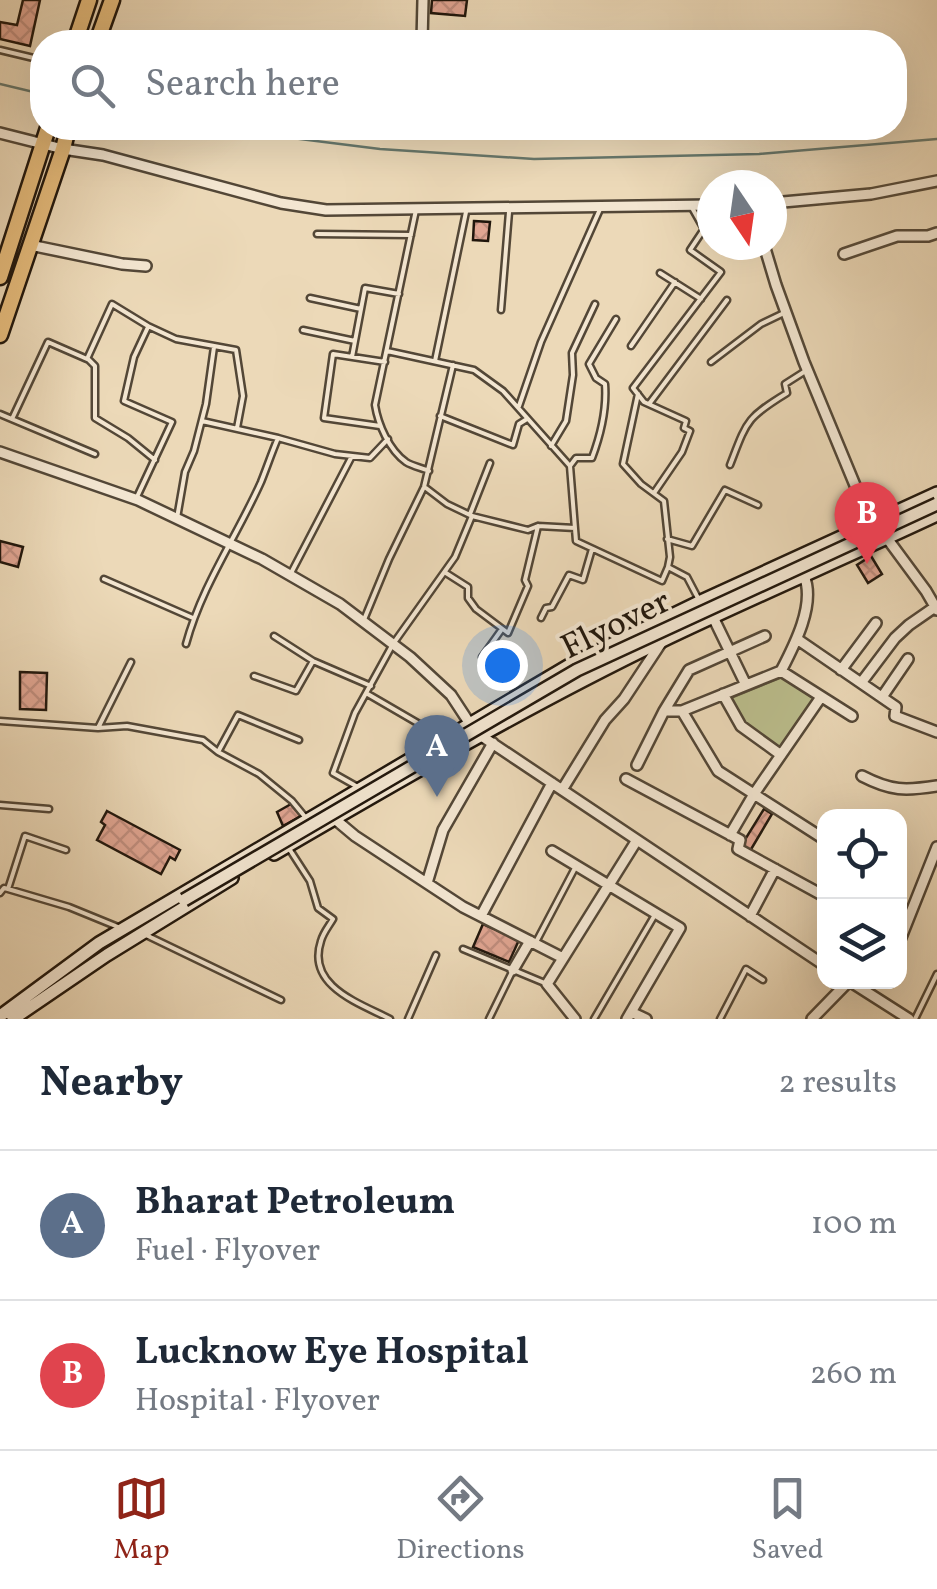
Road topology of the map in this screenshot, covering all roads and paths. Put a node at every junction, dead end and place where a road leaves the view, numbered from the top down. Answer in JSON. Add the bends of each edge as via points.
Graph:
{"nodes":[{"id":1,"x":90,"y":0,"type":"edge"},
{"id":2,"x":424,"y":0,"type":"edge"},
{"id":3,"x":109,"y":7,"type":"edge"},
{"id":4,"x":79,"y":30,"type":"edge"},
{"id":5,"x":423,"y":30,"type":"edge"},
{"id":6,"x":0,"y":50,"type":"edge"},
{"id":7,"x":30,"y":57,"type":"edge"},
{"id":8,"x":0,"y":133,"type":"edge"},
{"id":9,"x":30,"y":134,"type":"edge"},
{"id":10,"x":44,"y":140,"type":"edge"},
{"id":11,"x":52,"y":140,"type":"edge"},
{"id":12,"x":65,"y":140,"type":"edge"},
{"id":13,"x":63,"y":149,"type":"junction"},
{"id":14,"x":937,"y":180,"type":"edge"},
{"id":15,"x":787,"y":202,"type":"edge"},
{"id":16,"x":691,"y":206,"type":"junction"},
{"id":17,"x":697,"y":206,"type":"edge"},
{"id":18,"x":467,"y":207,"type":"junction"},
{"id":19,"x":509,"y":207,"type":"junction"},
{"id":20,"x":601,"y":207,"type":"junction"},
{"id":21,"x":417,"y":208,"type":"junction"},
{"id":22,"x":937,"y":232,"type":"edge"},
{"id":23,"x":317,"y":234,"type":"dead end"},
{"id":24,"x":411,"y":236,"type":"junction"},
{"id":25,"x":30,"y":246,"type":"junction"},
{"id":26,"x":844,"y":254,"type":"dead end"},
{"id":27,"x":769,"y":260,"type":"edge"},
{"id":28,"x":146,"y":266,"type":"dead end"},
{"id":29,"x":660,"y":273,"type":"dead end"},
{"id":30,"x":0,"y":277,"type":"edge"},
{"id":31,"x":675,"y":282,"type":"junction"},
{"id":32,"x":399,"y":294,"type":"junction"},
{"id":33,"x":310,"y":298,"type":"dead end"},
{"id":34,"x":701,"y":298,"type":"junction"},
{"id":35,"x":727,"y":300,"type":"dead end"},
{"id":36,"x":594,"y":304,"type":"dead end"},
{"id":37,"x":361,"y":309,"type":"junction"},
{"id":38,"x":501,"y":310,"type":"dead end"},
{"id":39,"x":786,"y":312,"type":"junction"},
{"id":40,"x":616,"y":319,"type":"dead end"},
{"id":41,"x":148,"y":326,"type":"junction"},
{"id":42,"x":303,"y":330,"type":"dead end"},
{"id":43,"x":0,"y":335,"type":"edge"},
{"id":44,"x":355,"y":340,"type":"junction"},
{"id":45,"x":630,"y":346,"type":"dead end"},
{"id":46,"x":214,"y":347,"type":"junction"},
{"id":47,"x":387,"y":352,"type":"junction"},
{"id":48,"x":352,"y":357,"type":"junction"},
{"id":49,"x":88,"y":359,"type":"junction"},
{"id":50,"x":385,"y":362,"type":"junction"},
{"id":51,"x":435,"y":362,"type":"junction"},
{"id":52,"x":711,"y":362,"type":"dead end"},
{"id":53,"x":453,"y":366,"type":"junction"},
{"id":54,"x":807,"y":370,"type":"junction"},
{"id":55,"x":638,"y":394,"type":"junction"},
{"id":56,"x":649,"y":404,"type":"junction"},
{"id":57,"x":518,"y":408,"type":"junction"},
{"id":58,"x":0,"y":414,"type":"edge"},
{"id":59,"x":440,"y":416,"type":"junction"},
{"id":60,"x":12,"y":419,"type":"junction"},
{"id":61,"x":527,"y":419,"type":"junction"},
{"id":62,"x":202,"y":421,"type":"junction"},
{"id":63,"x":380,"y":426,"type":"junction"},
{"id":64,"x":237,"y":428,"type":"junction"},
{"id":65,"x":278,"y":438,"type":"junction"},
{"id":66,"x":388,"y":438,"type":"junction"},
{"id":67,"x":551,"y":446,"type":"junction"},
{"id":68,"x":0,"y":452,"type":"edge"},
{"id":69,"x":95,"y":454,"type":"dead end"},
{"id":70,"x":352,"y":456,"type":"junction"},
{"id":71,"x":155,"y":460,"type":"junction"},
{"id":72,"x":490,"y":462,"type":"dead end"},
{"id":73,"x":730,"y":465,"type":"dead end"},
{"id":74,"x":570,"y":466,"type":"junction"},
{"id":75,"x":429,"y":471,"type":"junction"},
{"id":76,"x":424,"y":487,"type":"junction"},
{"id":77,"x":937,"y":492,"type":"edge"},
{"id":78,"x":654,"y":494,"type":"junction"},
{"id":79,"x":136,"y":499,"type":"junction"},
{"id":80,"x":937,"y":504,"type":"edge"},
{"id":81,"x":758,"y":505,"type":"dead end"},
{"id":82,"x":471,"y":515,"type":"junction"},
{"id":83,"x":937,"y":515,"type":"edge"},
{"id":84,"x":177,"y":518,"type":"junction"},
{"id":85,"x":874,"y":522,"type":"junction"},
{"id":86,"x":538,"y":526,"type":"junction"},
{"id":87,"x":575,"y":528,"type":"junction"},
{"id":88,"x":887,"y":538,"type":"junction"},
{"id":89,"x":667,"y":539,"type":"junction"},
{"id":90,"x":228,"y":543,"type":"junction"},
{"id":91,"x":592,"y":549,"type":"junction"},
{"id":92,"x":668,"y":567,"type":"junction"},
{"id":93,"x":445,"y":572,"type":"junction"},
{"id":94,"x":290,"y":575,"type":"junction"},
{"id":95,"x":804,"y":576,"type":"junction"},
{"id":96,"x":104,"y":579,"type":"dead end"},
{"id":97,"x":700,"y":602,"type":"junction"},
{"id":98,"x":936,"y":608,"type":"edge"},
{"id":99,"x":193,"y":618,"type":"junction"},
{"id":100,"x":540,"y":618,"type":"dead end"},
{"id":101,"x":714,"y":618,"type":"junction"},
{"id":102,"x":364,"y":622,"type":"junction"},
{"id":103,"x":876,"y":623,"type":"dead end"},
{"id":104,"x":502,"y":629,"type":"junction"},
{"id":105,"x":274,"y":636,"type":"dead end"},
{"id":106,"x":765,"y":636,"type":"dead end"},
{"id":107,"x":797,"y":640,"type":"junction"},
{"id":108,"x":662,"y":641,"type":"junction"},
{"id":109,"x":186,"y":644,"type":"dead end"},
{"id":110,"x":393,"y":644,"type":"junction"},
{"id":111,"x":730,"y":652,"type":"junction"},
{"id":112,"x":482,"y":657,"type":"dead end"},
{"id":113,"x":908,"y":659,"type":"dead end"},
{"id":114,"x":313,"y":661,"type":"junction"},
{"id":115,"x":131,"y":662,"type":"dead end"},
{"id":116,"x":842,"y":670,"type":"junction"},
{"id":117,"x":780,"y":671,"type":"junction"},
{"id":118,"x":254,"y":676,"type":"dead end"},
{"id":119,"x":861,"y":684,"type":"junction"},
{"id":120,"x":746,"y":685,"type":"junction"},
{"id":121,"x":371,"y":686,"type":"junction"},
{"id":122,"x":366,"y":694,"type":"junction"},
{"id":123,"x":724,"y":694,"type":"junction"},
{"id":124,"x":882,"y":697,"type":"junction"},
{"id":125,"x":821,"y":698,"type":"junction"},
{"id":126,"x":664,"y":711,"type":"junction"},
{"id":127,"x":682,"y":711,"type":"junction"},
{"id":128,"x":852,"y":716,"type":"dead end"},
{"id":129,"x":0,"y":721,"type":"edge"},
{"id":130,"x":470,"y":724,"type":"junction"},
{"id":131,"x":98,"y":728,"type":"junction"},
{"id":132,"x":937,"y":732,"type":"edge"},
{"id":133,"x":480,"y":734,"type":"junction"},
{"id":134,"x":299,"y":740,"type":"dead end"},
{"id":135,"x":442,"y":740,"type":"junction"},
{"id":136,"x":492,"y":743,"type":"junction"},
{"id":137,"x":218,"y":752,"type":"junction"},
{"id":138,"x":781,"y":755,"type":"junction"},
{"id":139,"x":636,"y":765,"type":"dead end"},
{"id":140,"x":862,"y":776,"type":"dead end"},
{"id":141,"x":626,"y":780,"type":"dead end"},
{"id":142,"x":552,"y":782,"type":"junction"},
{"id":143,"x":937,"y":786,"type":"edge"},
{"id":144,"x":360,"y":789,"type":"junction"},
{"id":145,"x":562,"y":790,"type":"junction"},
{"id":146,"x":754,"y":794,"type":"junction"},
{"id":147,"x":0,"y":805,"type":"edge"},
{"id":148,"x":48,"y":809,"type":"dead end"},
{"id":149,"x":330,"y":814,"type":"junction"},
{"id":150,"x":307,"y":820,"type":"junction"},
{"id":151,"x":817,"y":834,"type":"edge"},
{"id":152,"x":730,"y":835,"type":"junction"},
{"id":153,"x":636,"y":840,"type":"junction"},
{"id":154,"x":287,"y":846,"type":"junction"},
{"id":155,"x":937,"y":847,"type":"edge"},
{"id":156,"x":66,"y":850,"type":"dead end"},
{"id":157,"x":552,"y":851,"type":"dead end"},
{"id":158,"x":576,"y":866,"type":"junction"},
{"id":159,"x":776,"y":869,"type":"junction"},
{"id":160,"x":427,"y":883,"type":"junction"},
{"id":161,"x":608,"y":885,"type":"junction"},
{"id":162,"x":8,"y":889,"type":"junction"},
{"id":163,"x":817,"y":892,"type":"edge"},
{"id":164,"x":0,"y":893,"type":"edge"},
{"id":165,"x":656,"y":914,"type":"junction"},
{"id":166,"x":907,"y":915,"type":"edge"},
{"id":167,"x":157,"y":916,"type":"junction"},
{"id":168,"x":481,"y":916,"type":"junction"},
{"id":169,"x":750,"y":916,"type":"junction"},
{"id":170,"x":910,"y":918,"type":"junction"},
{"id":171,"x":907,"y":925,"type":"edge"},
{"id":172,"x":123,"y":929,"type":"junction"},
{"id":173,"x":142,"y":933,"type":"junction"},
{"id":174,"x":533,"y":942,"type":"junction"},
{"id":175,"x":463,"y":949,"type":"dead end"},
{"id":176,"x":436,"y":956,"type":"dead end"},
{"id":177,"x":563,"y":958,"type":"junction"},
{"id":178,"x":817,"y":959,"type":"edge"},
{"id":179,"x":514,"y":970,"type":"junction"},
{"id":180,"x":937,"y":974,"type":"edge"},
{"id":181,"x":764,"y":980,"type":"dead end"},
{"id":182,"x":547,"y":984,"type":"junction"},
{"id":183,"x":842,"y":989,"type":"edge"},
{"id":184,"x":871,"y":989,"type":"edge"},
{"id":185,"x":281,"y":1000,"type":"dead end"},
{"id":186,"x":629,"y":1015,"type":"edge"},
{"id":187,"x":0,"y":1016,"type":"edge"},
{"id":188,"x":571,"y":1018,"type":"edge"},
{"id":189,"x":13,"y":1019,"type":"edge"},
{"id":190,"x":390,"y":1019,"type":"edge"},
{"id":191,"x":408,"y":1019,"type":"edge"},
{"id":192,"x":489,"y":1019,"type":"edge"},
{"id":193,"x":594,"y":1019,"type":"edge"},
{"id":194,"x":646,"y":1019,"type":"edge"},
{"id":195,"x":720,"y":1019,"type":"edge"},
{"id":196,"x":812,"y":1019,"type":"edge"},
{"id":197,"x":912,"y":1019,"type":"edge"}],
"edges":[{"from":1,"to":3,"type":"main road"},
{"from":1,"to":4,"type":"main road"},
{"from":2,"to":5,"type":"street"},
{"from":6,"to":7,"type":"lane"},
{"from":8,"to":9,"type":"street"},
{"from":10,"to":30,"type":"main road"},
{"from":11,"to":13,"type":"street"},
{"from":12,"to":13,"type":"main road"},
{"from":13,"to":21,"type":"street","via":[[281,203],[326,210]]},
{"from":13,"to":25,"type":"main road"},
{"from":14,"to":15,"type":"street"},
{"from":16,"to":17,"type":"street"},
{"from":16,"to":20,"type":"street"},
{"from":16,"to":34,"type":"lane","via":[[704,230],[690,250],[721,272]]},
{"from":18,"to":19,"type":"street"},
{"from":18,"to":21,"type":"street"},
{"from":18,"to":51,"type":"lane"},
{"from":19,"to":20,"type":"street"},
{"from":19,"to":38,"type":"lane"},
{"from":20,"to":57,"type":"lane"},
{"from":21,"to":24,"type":"lane"},
{"from":22,"to":26,"type":"street","via":[[898,236]]},
{"from":23,"to":24,"type":"lane"},
{"from":24,"to":32,"type":"lane"},
{"from":25,"to":28,"type":"street"},
{"from":25,"to":43,"type":"main road"},
{"from":27,"to":39,"type":"street"},
{"from":29,"to":31,"type":"lane"},
{"from":31,"to":34,"type":"lane"},
{"from":31,"to":45,"type":"lane"},
{"from":32,"to":37,"type":"lane","via":[[365,288]]},
{"from":32,"to":47,"type":"lane"},
{"from":33,"to":37,"type":"lane"},
{"from":34,"to":55,"type":"lane","via":[[633,388]]},
{"from":35,"to":56,"type":"lane"},
{"from":36,"to":67,"type":"lane","via":[[572,353],[566,421]]},
{"from":37,"to":44,"type":"lane"},
{"from":39,"to":52,"type":"lane"},
{"from":39,"to":54,"type":"street"},
{"from":40,"to":74,"type":"lane","via":[[589,364],[605,384],[598,441],[592,458],[576,458]]},
{"from":41,"to":46,"type":"lane"},
{"from":41,"to":49,"type":"lane","via":[[112,304]]},
{"from":41,"to":71,"type":"lane","via":[[124,400],[172,422]]},
{"from":42,"to":44,"type":"lane"},
{"from":44,"to":48,"type":"lane"},
{"from":46,"to":62,"type":"lane"},
{"from":46,"to":64,"type":"lane","via":[[236,350],[243,396]]},
{"from":47,"to":50,"type":"lane"},
{"from":47,"to":51,"type":"lane"},
{"from":48,"to":50,"type":"lane"},
{"from":48,"to":63,"type":"lane","via":[[333,354],[324,418]]},
{"from":49,"to":60,"type":"lane","via":[[48,342]]},
{"from":49,"to":71,"type":"lane","via":[[96,366],[96,418]]},
{"from":50,"to":63,"type":"lane","via":[[375,405]]},
{"from":51,"to":53,"type":"lane"},
{"from":53,"to":57,"type":"lane","via":[[474,370]]},
{"from":53,"to":59,"type":"lane"},
{"from":54,"to":73,"type":"lane","via":[[746,424]]},
{"from":54,"to":85,"type":"street"},
{"from":55,"to":56,"type":"lane"},
{"from":55,"to":78,"type":"lane","via":[[623,464]]},
{"from":56,"to":78,"type":"lane","via":[[686,422],[690,431]]},
{"from":57,"to":61,"type":"lane"},
{"from":58,"to":60,"type":"lane"},
{"from":59,"to":61,"type":"lane","via":[[512,445]]},
{"from":59,"to":75,"type":"lane"},
{"from":60,"to":69,"type":"lane"},
{"from":61,"to":67,"type":"lane"},
{"from":62,"to":64,"type":"lane"},
{"from":62,"to":84,"type":"lane"},
{"from":63,"to":66,"type":"lane"},
{"from":64,"to":65,"type":"lane"},
{"from":65,"to":70,"type":"lane"},
{"from":65,"to":90,"type":"lane"},
{"from":66,"to":70,"type":"lane","via":[[370,458]]},
{"from":66,"to":75,"type":"lane","via":[[407,463]]},
{"from":67,"to":74,"type":"lane"},
{"from":68,"to":79,"type":"street"},
{"from":70,"to":94,"type":"lane"},
{"from":71,"to":79,"type":"lane"},
{"from":72,"to":82,"type":"lane"},
{"from":74,"to":87,"type":"lane"},
{"from":75,"to":76,"type":"lane"},
{"from":76,"to":82,"type":"lane"},
{"from":76,"to":102,"type":"lane"},
{"from":77,"to":85,"type":"main road"},
{"from":78,"to":89,"type":"lane","via":[[664,501]]},
{"from":79,"to":84,"type":"street"},
{"from":80,"to":167,"type":"main road","name":"Flyover","bridge":true,"via":[[577,670]]},
{"from":81,"to":89,"type":"lane","via":[[725,490],[692,546]]},
{"from":82,"to":86,"type":"lane","via":[[528,530]]},
{"from":82,"to":93,"type":"lane"},
{"from":83,"to":88,"type":"main road"},
{"from":84,"to":90,"type":"street"},
{"from":85,"to":88,"type":"street"},
{"from":85,"to":97,"type":"main road"},
{"from":86,"to":87,"type":"lane"},
{"from":86,"to":104,"type":"lane","via":[[528,586],[508,633]]},
{"from":87,"to":91,"type":"lane","via":[[576,542]]},
{"from":88,"to":95,"type":"main road"},
{"from":88,"to":98,"type":"street"},
{"from":89,"to":92,"type":"lane"},
{"from":90,"to":94,"type":"street"},
{"from":90,"to":99,"type":"lane"},
{"from":91,"to":92,"type":"lane","via":[[662,581]]},
{"from":91,"to":100,"type":"lane","via":[[582,580],[569,575]]},
{"from":92,"to":97,"type":"lane","via":[[687,577]]},
{"from":93,"to":104,"type":"lane","via":[[468,586],[476,609]]},
{"from":93,"to":110,"type":"lane"},
{"from":94,"to":102,"type":"street"},
{"from":95,"to":101,"type":"main road"},
{"from":95,"to":107,"type":"street"},
{"from":96,"to":99,"type":"lane"},
{"from":97,"to":101,"type":"street"},
{"from":97,"to":130,"type":"main road","via":[[573,663]]},
{"from":98,"to":119,"type":"street","via":[[895,638]]},
{"from":99,"to":109,"type":"lane"},
{"from":101,"to":108,"type":"main road"},
{"from":101,"to":111,"type":"street"},
{"from":102,"to":110,"type":"street"},
{"from":103,"to":116,"type":"street"},
{"from":104,"to":112,"type":"lane"},
{"from":105,"to":114,"type":"lane"},
{"from":106,"to":111,"type":"street"},
{"from":107,"to":116,"type":"street"},
{"from":107,"to":117,"type":"street"},
{"from":108,"to":133,"type":"main road"},
{"from":108,"to":145,"type":"street"},
{"from":110,"to":121,"type":"lane"},
{"from":110,"to":130,"type":"street","via":[[451,695]]},
{"from":111,"to":120,"type":"street"},
{"from":111,"to":126,"type":"street","via":[[689,670]]},
{"from":113,"to":124,"type":"street"},
{"from":114,"to":118,"type":"lane","via":[[296,691]]},
{"from":114,"to":121,"type":"lane"},
{"from":115,"to":131,"type":"lane"},
{"from":116,"to":119,"type":"street"},
{"from":117,"to":120,"type":"street"},
{"from":117,"to":125,"type":"street"},
{"from":119,"to":124,"type":"street"},
{"from":120,"to":123,"type":"street"},
{"from":121,"to":122,"type":"lane"},
{"from":122,"to":135,"type":"lane"},
{"from":122,"to":144,"type":"lane","via":[[333,773]]},
{"from":123,"to":127,"type":"street"},
{"from":123,"to":138,"type":"street","via":[[741,726]]},
{"from":124,"to":132,"type":"street","via":[[896,707],[894,716]]},
{"from":125,"to":128,"type":"street"},
{"from":125,"to":138,"type":"street"},
{"from":126,"to":127,"type":"street"},
{"from":126,"to":139,"type":"street"},
{"from":127,"to":146,"type":"street","via":[[718,771]]},
{"from":129,"to":131,"type":"lane"},
{"from":130,"to":133,"type":"street"},
{"from":130,"to":135,"type":"main road"},
{"from":131,"to":137,"type":"lane","via":[[128,726],[203,740]]},
{"from":133,"to":136,"type":"street"},
{"from":133,"to":149,"type":"main road"},
{"from":134,"to":137,"type":"lane","via":[[238,714]]},
{"from":135,"to":144,"type":"main road"},
{"from":136,"to":142,"type":"street"},
{"from":136,"to":160,"type":"street","via":[[443,830]]},
{"from":137,"to":150,"type":"lane","via":[[259,774]]},
{"from":138,"to":146,"type":"street"},
{"from":140,"to":143,"type":"street","via":[[898,791]]},
{"from":141,"to":152,"type":"street"},
{"from":142,"to":145,"type":"street"},
{"from":142,"to":168,"type":"street"},
{"from":144,"to":149,"type":"main road"},
{"from":145,"to":153,"type":"street"},
{"from":146,"to":151,"type":"street"},
{"from":146,"to":152,"type":"street"},
{"from":147,"to":148,"type":"lane"},
{"from":149,"to":150,"type":"main road"},
{"from":149,"to":154,"type":"main road"},
{"from":149,"to":160,"type":"street"},
{"from":150,"to":167,"type":"main road"},
{"from":152,"to":159,"type":"street","via":[[740,840],[738,848]]},
{"from":153,"to":161,"type":"street"},
{"from":153,"to":169,"type":"street"},
{"from":154,"to":167,"type":"main road"},
{"from":154,"to":190,"type":"lane","via":[[318,908],[332,919],[318,963],[330,985]]},
{"from":155,"to":170,"type":"street"},
{"from":156,"to":162,"type":"lane","via":[[25,836]]},
{"from":157,"to":158,"type":"street"},
{"from":158,"to":161,"type":"street"},
{"from":158,"to":174,"type":"lane"},
{"from":159,"to":163,"type":"street"},
{"from":159,"to":169,"type":"street"},
{"from":160,"to":168,"type":"street"},
{"from":161,"to":165,"type":"street"},
{"from":161,"to":177,"type":"street"},
{"from":162,"to":164,"type":"lane"},
{"from":162,"to":172,"type":"lane"},
{"from":165,"to":186,"type":"street","via":[[680,928]]},
{"from":165,"to":193,"type":"lane"},
{"from":166,"to":170,"type":"street"},
{"from":167,"to":172,"type":"main road"},
{"from":167,"to":173,"type":"main road"},
{"from":168,"to":174,"type":"street"},
{"from":169,"to":178,"type":"street"},
{"from":170,"to":171,"type":"street"},
{"from":172,"to":173,"type":"lane"},
{"from":172,"to":187,"type":"main road"},
{"from":173,"to":185,"type":"lane"},
{"from":173,"to":189,"type":"main road"},
{"from":174,"to":177,"type":"street"},
{"from":174,"to":179,"type":"street"},
{"from":175,"to":179,"type":"lane"},
{"from":176,"to":191,"type":"lane"},
{"from":177,"to":182,"type":"street"},
{"from":179,"to":182,"type":"lane"},
{"from":179,"to":192,"type":"lane"},
{"from":180,"to":197,"type":"lane"},
{"from":181,"to":195,"type":"lane","via":[[746,969]]},
{"from":182,"to":188,"type":"street"},
{"from":183,"to":196,"type":"street"},
{"from":184,"to":197,"type":"street"},
{"from":186,"to":194,"type":"street"}]}
